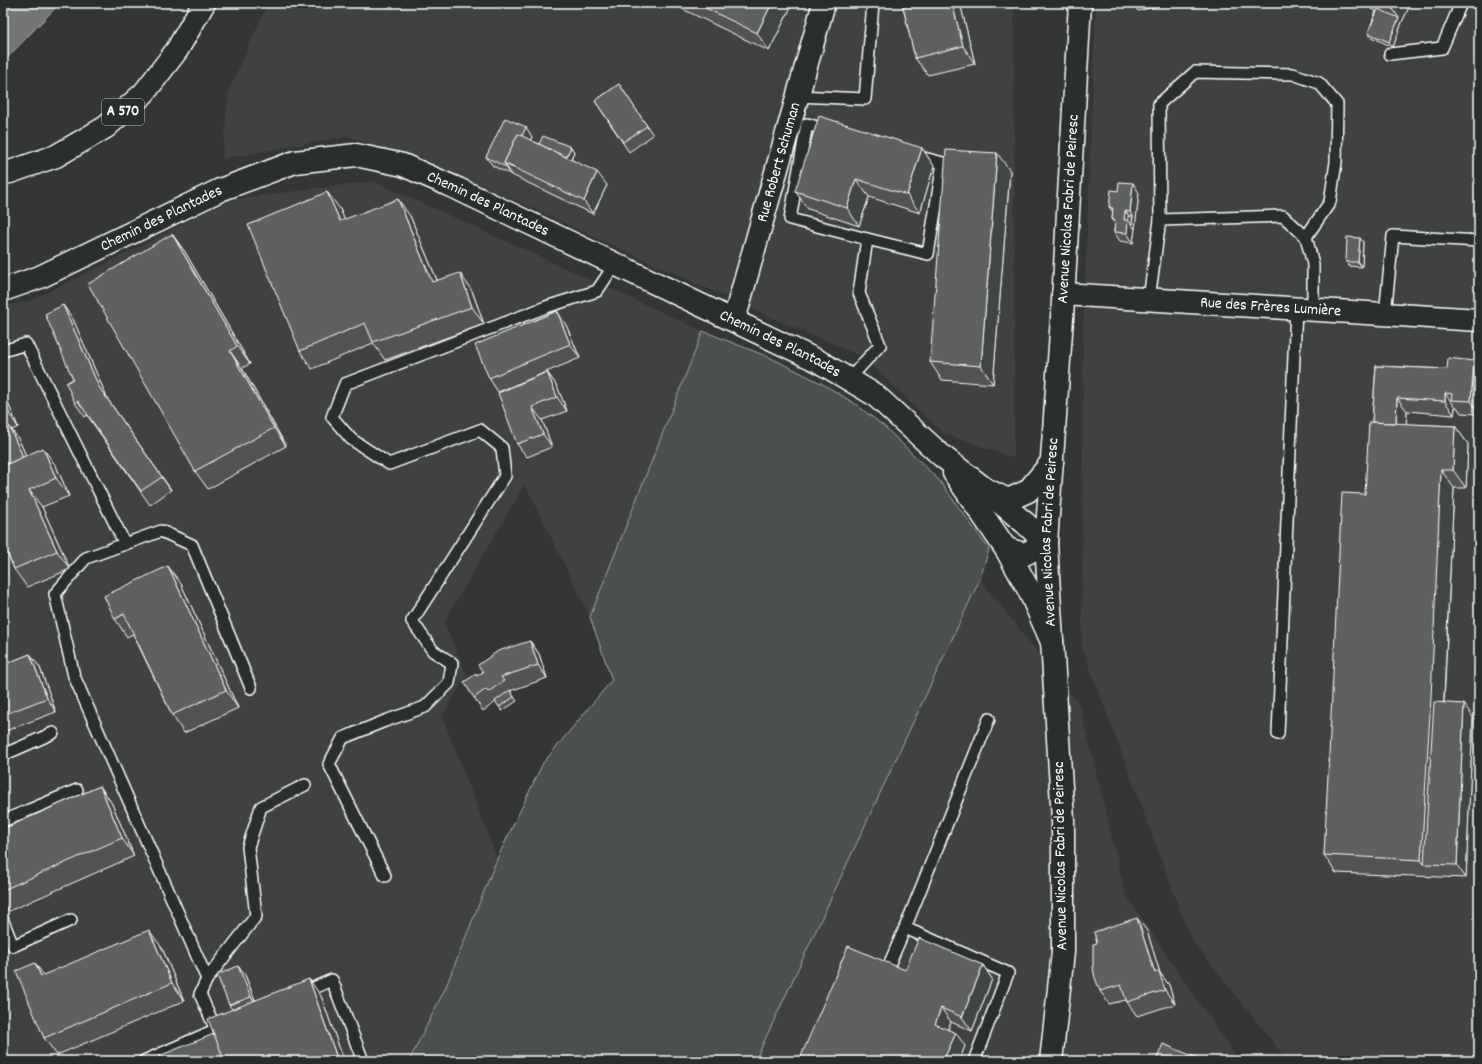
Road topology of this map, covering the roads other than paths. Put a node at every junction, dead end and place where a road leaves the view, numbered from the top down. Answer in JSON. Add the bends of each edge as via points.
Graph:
{"nodes":[{"id":1,"x":204,"y":3,"type":"edge"},
{"id":2,"x":824,"y":3,"type":"edge"},
{"id":3,"x":873,"y":3,"type":"edge"},
{"id":4,"x":1080,"y":3,"type":"edge"},
{"id":5,"x":1461,"y":3,"type":"edge"},
{"id":6,"x":1390,"y":54,"type":"dead end"},
{"id":7,"x":797,"y":96,"type":"junction"},
{"id":8,"x":837,"y":133,"type":"edge"},
{"id":9,"x":905,"y":153,"type":"edge"},
{"id":10,"x":3,"y":173,"type":"edge"},
{"id":11,"x":1160,"y":220,"type":"junction"},
{"id":12,"x":1306,"y":236,"type":"junction"},
{"id":13,"x":867,"y":239,"type":"junction"},
{"id":14,"x":1479,"y":241,"type":"edge"},
{"id":15,"x":615,"y":264,"type":"junction"},
{"id":16,"x":3,"y":290,"type":"edge"},
{"id":17,"x":1063,"y":294,"type":"junction"},
{"id":18,"x":1149,"y":299,"type":"junction"},
{"id":19,"x":1305,"y":309,"type":"junction"},
{"id":20,"x":1385,"y":314,"type":"junction"},
{"id":21,"x":734,"y":320,"type":"junction"},
{"id":22,"x":1479,"y":320,"type":"edge"},
{"id":23,"x":3,"y":350,"type":"edge"},
{"id":24,"x":849,"y":380,"type":"junction"},
{"id":25,"x":942,"y":456,"type":"junction"},
{"id":26,"x":1052,"y":462,"type":"junction"},
{"id":27,"x":985,"y":489,"type":"junction"},
{"id":28,"x":1046,"y":543,"type":"junction"},
{"id":29,"x":125,"y":544,"type":"junction"},
{"id":30,"x":1006,"y":550,"type":"junction"},
{"id":31,"x":1052,"y":644,"type":"junction"},
{"id":32,"x":251,"y":688,"type":"dead end"},
{"id":33,"x":989,"y":719,"type":"dead end"},
{"id":34,"x":53,"y":733,"type":"dead end"},
{"id":35,"x":1278,"y":734,"type":"dead end"},
{"id":36,"x":3,"y":755,"type":"edge"},
{"id":37,"x":305,"y":786,"type":"dead end"},
{"id":38,"x":77,"y":790,"type":"dead end"},
{"id":39,"x":3,"y":821,"type":"edge"},
{"id":40,"x":385,"y":876,"type":"dead end"},
{"id":41,"x":71,"y":920,"type":"dead end"},
{"id":42,"x":3,"y":921,"type":"edge"},
{"id":43,"x":905,"y":928,"type":"junction"},
{"id":44,"x":889,"y":965,"type":"edge"},
{"id":45,"x":207,"y":978,"type":"junction"},
{"id":46,"x":288,"y":998,"type":"edge"},
{"id":47,"x":230,"y":1024,"type":"edge"},
{"id":48,"x":216,"y":1030,"type":"junction"},
{"id":49,"x":144,"y":1061,"type":"edge"},
{"id":50,"x":363,"y":1061,"type":"edge"},
{"id":51,"x":974,"y":1061,"type":"edge"},
{"id":52,"x":1051,"y":1061,"type":"edge"}],
"edges":[{"from":1,"to":10,"type":"main road","number":"A 570","via":[[177,50],[144,93],[106,127],[56,156]]},
{"from":2,"to":7,"type":"main road","name":"Rue Robert Schuman"},
{"from":3,"to":7,"type":"lane","via":[[865,98]]},
{"from":4,"to":17,"type":"main road","name":"Avenue Nicolas Fabri de Peiresc"},
{"from":5,"to":6,"type":"lane","via":[[1442,48]]},
{"from":7,"to":21,"type":"main road","name":"Rue Robert Schuman"},
{"from":8,"to":13,"type":"lane","via":[[807,124],[790,219]]},
{"from":9,"to":13,"type":"lane","via":[[943,163],[928,254]]},
{"from":11,"to":12,"type":"lane","via":[[1283,216]]},
{"from":11,"to":12,"type":"lane","via":[[1159,104],[1195,72],[1293,74],[1319,83],[1337,104],[1336,162],[1330,202]]},
{"from":11,"to":18,"type":"lane"},
{"from":12,"to":19,"type":"lane","via":[[1313,264]]},
{"from":13,"to":24,"type":"lane","via":[[859,293],[880,345]]},
{"from":14,"to":20,"type":"lane","via":[[1394,236]]},
{"from":15,"to":16,"type":"main road","name":"Chemin des Plantades","via":[[403,165],[356,155],[295,162],[240,182],[40,277]]},
{"from":15,"to":21,"type":"main road","name":"Chemin des Plantades"},
{"from":15,"to":40,"type":"lane","via":[[597,291],[546,307],[345,384],[332,417],[351,439],[389,464],[480,430],[502,448],[503,455],[505,476],[412,621],[433,651],[452,663],[448,683],[425,707],[343,738],[329,764]]},
{"from":17,"to":18,"type":"main road","name":"Rue des Frères Lumière"},
{"from":17,"to":26,"type":"main road","name":"Avenue Nicolas Fabri de Peiresc"},
{"from":18,"to":19,"type":"main road","name":"Rue des Frères Lumière"},
{"from":19,"to":20,"type":"main road","name":"Rue des Frères Lumière"},
{"from":19,"to":35,"type":"lane"},
{"from":20,"to":22,"type":"main road","name":"Rue des Frères Lumière"},
{"from":21,"to":24,"type":"main road","name":"Chemin des Plantades","via":[[818,361]]},
{"from":23,"to":29,"type":"lane","via":[[26,344]]},
{"from":24,"to":25,"type":"main road","name":"Chemin des Plantades","via":[[875,395]]},
{"from":25,"to":27,"type":"main road"},
{"from":25,"to":30,"type":"main road"},
{"from":26,"to":27,"type":"main road","via":[[1028,490],[1008,500]]},
{"from":26,"to":28,"type":"main road","name":"Avenue Nicolas Fabri de Peiresc"},
{"from":27,"to":28,"type":"main road"},
{"from":28,"to":30,"type":"main road","via":[[1025,554]]},
{"from":28,"to":31,"type":"main road","name":"Avenue Nicolas Fabri de Peiresc"},
{"from":29,"to":32,"type":"lane","via":[[161,531],[192,545]]},
{"from":29,"to":45,"type":"lane","via":[[86,558],[55,594],[74,676]]},
{"from":30,"to":31,"type":"main road","via":[[1029,590]]},
{"from":31,"to":52,"type":"main road","name":"Avenue Nicolas Fabri de Peiresc","via":[[1063,820],[1063,952]]},
{"from":33,"to":43,"type":"lane"},
{"from":34,"to":36,"type":"lane"},
{"from":37,"to":45,"type":"lane","via":[[261,807],[248,847],[256,916]]},
{"from":38,"to":39,"type":"lane"},
{"from":41,"to":42,"type":"lane","via":[[13,946]]},
{"from":43,"to":44,"type":"lane"},
{"from":43,"to":51,"type":"lane","via":[[1008,973]]},
{"from":45,"to":48,"type":"lane","via":[[200,994]]},
{"from":46,"to":50,"type":"lane","via":[[332,980]]},
{"from":47,"to":48,"type":"lane"},
{"from":48,"to":49,"type":"lane"}]}
